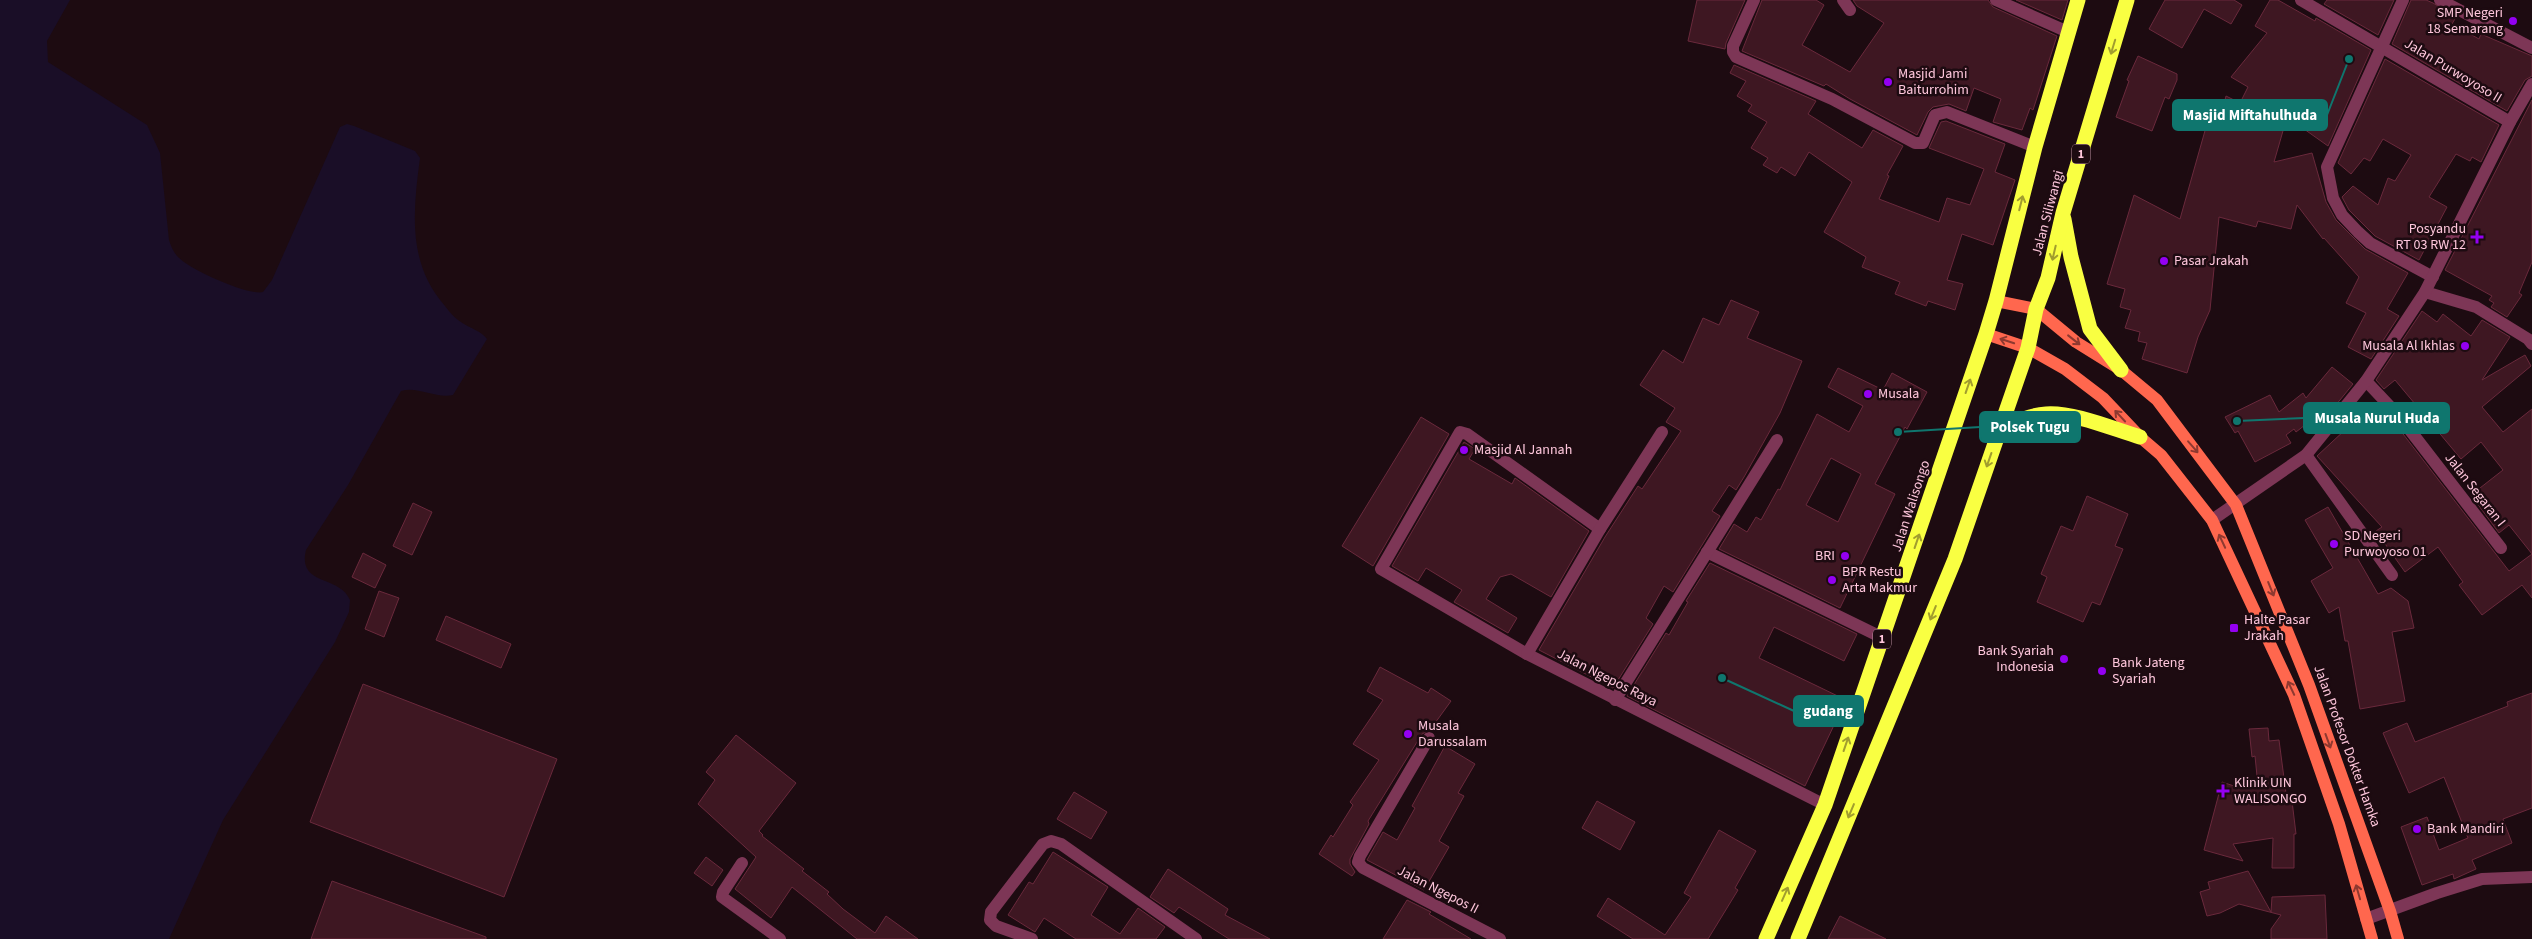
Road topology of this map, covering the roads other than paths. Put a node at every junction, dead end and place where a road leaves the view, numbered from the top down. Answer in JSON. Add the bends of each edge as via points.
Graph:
{"nodes":[{"id":1,"x":1754,"y":0,"type":"edge"},
{"id":2,"x":1996,"y":0,"type":"edge"},
{"id":3,"x":2078,"y":0,"type":"edge"},
{"id":4,"x":2127,"y":0,"type":"edge"},
{"id":5,"x":2301,"y":0,"type":"edge"},
{"id":6,"x":2403,"y":0,"type":"edge"},
{"id":7,"x":2440,"y":0,"type":"edge"},
{"id":8,"x":2068,"y":32,"type":"junction"},
{"id":9,"x":2381,"y":45,"type":"junction"},
{"id":10,"x":2532,"y":48,"type":"edge"},
{"id":11,"x":2532,"y":84,"type":"edge"},
{"id":12,"x":2510,"y":122,"type":"junction"},
{"id":13,"x":2035,"y":147,"type":"junction"},
{"id":14,"x":2063,"y":213,"type":"junction"},
{"id":15,"x":2433,"y":277,"type":"junction"},
{"id":16,"x":2425,"y":292,"type":"junction"},
{"id":17,"x":1996,"y":301,"type":"junction"},
{"id":18,"x":2036,"y":309,"type":"junction"},
{"id":19,"x":1986,"y":334,"type":"junction"},
{"id":20,"x":2531,"y":338,"type":"edge"},
{"id":21,"x":2028,"y":348,"type":"junction"},
{"id":22,"x":2121,"y":370,"type":"junction"},
{"id":23,"x":2366,"y":381,"type":"junction"},
{"id":24,"x":1999,"y":430,"type":"junction"},
{"id":25,"x":1662,"y":432,"type":"dead end"},
{"id":26,"x":2140,"y":438,"type":"junction"},
{"id":27,"x":1777,"y":440,"type":"dead end"},
{"id":28,"x":2306,"y":455,"type":"junction"},
{"id":29,"x":2236,"y":505,"type":"junction"},
{"id":30,"x":2212,"y":520,"type":"junction"},
{"id":31,"x":1600,"y":529,"type":"junction"},
{"id":32,"x":2501,"y":548,"type":"dead end"},
{"id":33,"x":1707,"y":552,"type":"junction"},
{"id":34,"x":2392,"y":575,"type":"dead end"},
{"id":35,"x":1883,"y":638,"type":"junction"},
{"id":36,"x":1527,"y":654,"type":"junction"},
{"id":37,"x":1615,"y":700,"type":"junction"},
{"id":38,"x":1429,"y":738,"type":"dead end"},
{"id":39,"x":1825,"y":805,"type":"junction"},
{"id":40,"x":742,"y":863,"type":"dead end"},
{"id":41,"x":2532,"y":877,"type":"edge"},
{"id":42,"x":2390,"y":911,"type":"junction"},
{"id":43,"x":2366,"y":919,"type":"junction"},
{"id":44,"x":1482,"y":935,"type":"edge"},
{"id":45,"x":780,"y":939,"type":"edge"},
{"id":46,"x":1032,"y":939,"type":"edge"},
{"id":47,"x":1196,"y":939,"type":"edge"},
{"id":48,"x":1500,"y":939,"type":"edge"},
{"id":49,"x":1766,"y":939,"type":"edge"},
{"id":50,"x":1798,"y":939,"type":"edge"},
{"id":51,"x":2372,"y":939,"type":"edge"},
{"id":52,"x":2398,"y":939,"type":"edge"}],
"edges":[{"from":1,"to":13,"type":"street","via":[[1733,46],[1736,57],[1832,99],[1915,144],[1923,143],[1935,116],[1947,112]]},
{"from":2,"to":8,"type":"street"},
{"from":3,"to":8,"type":"highway","name":"Jalan Siliwangi","number":"1"},
{"from":4,"to":14,"type":"highway","name":"Jalan Siliwangi","number":"1","one_way":true},
{"from":5,"to":9,"type":"street","name":"Jalan Purwoyoso II"},
{"from":6,"to":9,"type":"street"},
{"from":7,"to":10,"type":"street"},
{"from":8,"to":13,"type":"highway","name":"Jalan Siliwangi","number":"1"},
{"from":9,"to":12,"type":"street","name":"Jalan Purwoyoso II"},
{"from":9,"to":15,"type":"street","name":"Jalan Purwoyoso II","via":[[2330,157],[2327,167],[2329,183],[2342,215],[2370,243]]},
{"from":11,"to":12,"type":"street","name":"Jalan Purwoyoso II"},
{"from":12,"to":15,"type":"street","name":"Jalan Purwoyoso II"},
{"from":17,"to":13,"type":"highway","name":"Jalan Siliwangi","number":"1","one_way":true},
{"from":14,"to":18,"type":"highway","name":"Jalan Siliwangi","number":"1","one_way":true,"via":[[2048,278]]},
{"from":14,"to":22,"type":"highway","via":[[2090,329]]},
{"from":15,"to":16,"type":"street","name":"Jalan Purwoyoso II"},
{"from":16,"to":20,"type":"street","via":[[2476,307]]},
{"from":16,"to":23,"type":"street"},
{"from":17,"to":18,"type":"main road","name":"Jalan Profesor Dokter Hamka"},
{"from":17,"to":19,"type":"highway","name":"Jalan Siliwangi","number":"1"},
{"from":18,"to":21,"type":"highway","name":"Jalan Siliwangi","number":"1"},
{"from":18,"to":22,"type":"main road","name":"Jalan Profesor Dokter Hamka","one_way":true,"via":[[2076,342]]},
{"from":21,"to":19,"type":"main road","one_way":true},
{"from":35,"to":19,"type":"highway","name":"Jalan Walisongo","number":"1","one_way":true},
{"from":21,"to":24,"type":"highway","number":"1"},
{"from":26,"to":21,"type":"main road","one_way":true,"via":[[2103,398],[2065,369]]},
{"from":22,"to":29,"type":"main road","name":"Jalan Profesor Dokter Hamka","one_way":true,"via":[[2157,400]]},
{"from":23,"to":28,"type":"street"},
{"from":23,"to":32,"type":"street","name":"Jalan Segaran I","via":[[2399,416]]},
{"from":24,"to":26,"type":"highway","via":[[2025,418],[2047,414],[2072,417]]},
{"from":24,"to":50,"type":"highway","number":"1","one_way":true,"via":[[1955,559]]},
{"from":25,"to":31,"type":"street"},
{"from":26,"to":30,"type":"main road","via":[[2161,455]]},
{"from":27,"to":33,"type":"street"},
{"from":28,"to":29,"type":"street"},
{"from":28,"to":34,"type":"street"},
{"from":29,"to":30,"type":"street"},
{"from":29,"to":42,"type":"main road","name":"Jalan Profesor Dokter Hamka","one_way":true,"via":[[2309,685]]},
{"from":43,"to":30,"type":"main road","one_way":true,"via":[[2339,824],[2294,695]]},
{"from":31,"to":36,"type":"street"},
{"from":31,"to":36,"type":"street","name":"Jalan Ngepos Raya","via":[[1460,432],[1381,569]]},
{"from":33,"to":35,"type":"street"},
{"from":33,"to":37,"type":"street"},
{"from":39,"to":35,"type":"highway","name":"Jalan Walisongo","number":"1","one_way":true},
{"from":36,"to":37,"type":"street","name":"Jalan Ngepos Raya"},
{"from":37,"to":39,"type":"street","name":"Jalan Ngepos Raya"},
{"from":38,"to":44,"type":"street","name":"Jalan Ngepos II","via":[[1358,862],[1363,868]]},
{"from":49,"to":39,"type":"highway","name":"Jalan Walisongo","number":"1","one_way":true},
{"from":40,"to":45,"type":"street","via":[[722,898]]},
{"from":41,"to":42,"type":"street","via":[[2482,879]]},
{"from":42,"to":43,"type":"street"},
{"from":42,"to":52,"type":"main road","name":"Jalan Profesor Dokter Hamka"},
{"from":43,"to":51,"type":"main road"},
{"from":44,"to":48,"type":"street","name":"Jalan Ngepos II"},
{"from":46,"to":47,"type":"street","via":[[996,926],[990,920],[991,912],[1044,844],[1052,841],[1062,844]]}]}
